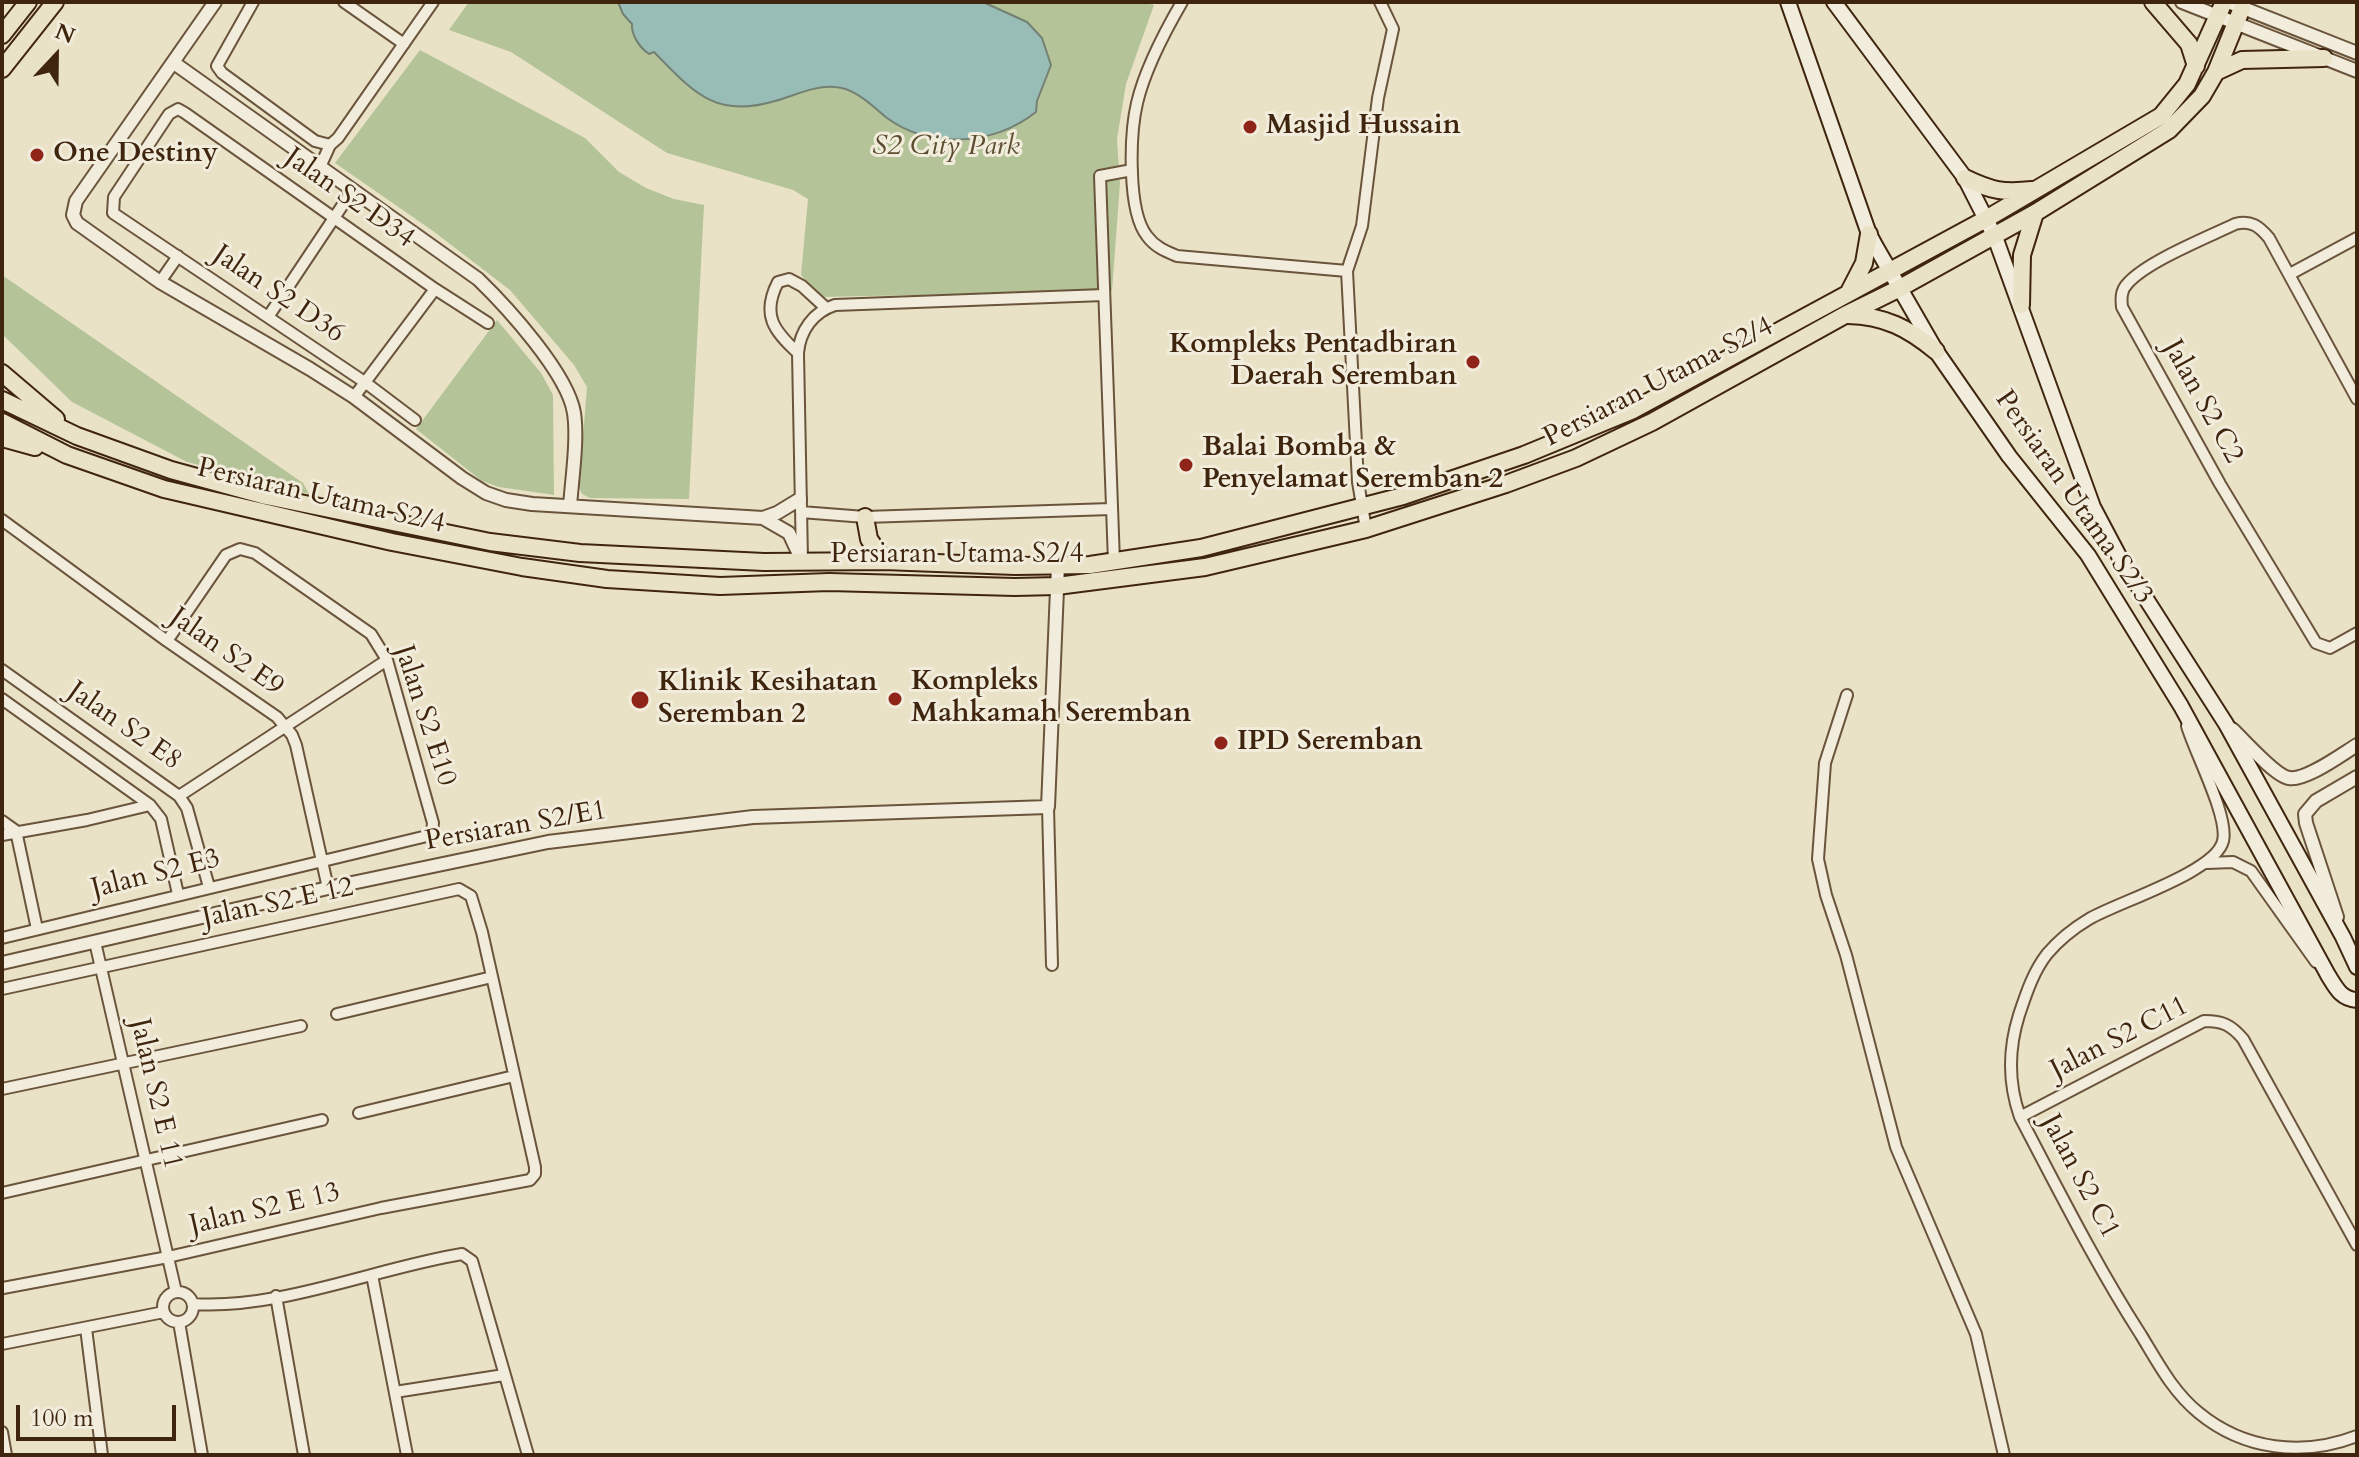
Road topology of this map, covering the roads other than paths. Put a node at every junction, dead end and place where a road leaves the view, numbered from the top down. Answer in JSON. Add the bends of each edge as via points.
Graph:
{"nodes":[{"id":1,"x":28,"y":2,"type":"edge"},
{"id":2,"x":55,"y":2,"type":"edge"},
{"id":3,"x":215,"y":2,"type":"edge"},
{"id":4,"x":253,"y":2,"type":"edge"},
{"id":5,"x":344,"y":2,"type":"edge"},
{"id":6,"x":433,"y":2,"type":"edge"},
{"id":7,"x":1182,"y":2,"type":"edge"},
{"id":8,"x":1380,"y":2,"type":"edge"},
{"id":9,"x":1788,"y":2,"type":"edge"},
{"id":10,"x":1834,"y":2,"type":"edge"},
{"id":11,"x":2153,"y":2,"type":"edge"},
{"id":12,"x":2182,"y":2,"type":"edge"},
{"id":13,"x":2229,"y":10,"type":"edge"},
{"id":14,"x":2,"y":35,"type":"edge"},
{"id":15,"x":404,"y":44,"type":"junction"},
{"id":16,"x":2357,"y":53,"type":"edge"},
{"id":17,"x":2324,"y":58,"type":"junction"},
{"id":18,"x":174,"y":63,"type":"junction"},
{"id":19,"x":2196,"y":66,"type":"junction"},
{"id":20,"x":2,"y":69,"type":"edge"},
{"id":21,"x":2357,"y":71,"type":"edge"},
{"id":22,"x":2216,"y":72,"type":"junction"},
{"id":23,"x":330,"y":145,"type":"junction"},
{"id":24,"x":320,"y":167,"type":"junction"},
{"id":25,"x":1132,"y":170,"type":"junction"},
{"id":26,"x":1965,"y":178,"type":"junction"},
{"id":27,"x":2038,"y":190,"type":"junction"},
{"id":28,"x":352,"y":191,"type":"junction"},
{"id":29,"x":113,"y":213,"type":"joint"},
{"id":30,"x":2035,"y":213,"type":"junction"},
{"id":31,"x":333,"y":217,"type":"junction"},
{"id":32,"x":1986,"y":219,"type":"junction"},
{"id":33,"x":1869,"y":234,"type":"junction"},
{"id":34,"x":1995,"y":237,"type":"junction"},
{"id":35,"x":2357,"y":238,"type":"edge"},
{"id":36,"x":178,"y":256,"type":"junction"},
{"id":37,"x":1347,"y":271,"type":"junction"},
{"id":38,"x":1890,"y":271,"type":"junction"},
{"id":39,"x":2290,"y":274,"type":"junction"},
{"id":40,"x":160,"y":282,"type":"junction"},
{"id":41,"x":1900,"y":288,"type":"junction"},
{"id":42,"x":435,"y":289,"type":"junction"},
{"id":43,"x":1850,"y":291,"type":"junction"},
{"id":44,"x":1104,"y":295,"type":"junction"},
{"id":45,"x":2021,"y":305,"type":"junction"},
{"id":46,"x":826,"y":308,"type":"junction"},
{"id":47,"x":1845,"y":315,"type":"junction"},
{"id":48,"x":268,"y":317,"type":"junction"},
{"id":49,"x":488,"y":323,"type":"dead end"},
{"id":50,"x":1936,"y":351,"type":"junction"},
{"id":51,"x":798,"y":353,"type":"junction"},
{"id":52,"x":2,"y":373,"type":"edge"},
{"id":53,"x":366,"y":383,"type":"junction"},
{"id":54,"x":354,"y":397,"type":"junction"},
{"id":55,"x":2357,"y":399,"type":"edge"},
{"id":56,"x":2,"y":400,"type":"edge"},
{"id":57,"x":415,"y":420,"type":"dead end"},
{"id":58,"x":2,"y":422,"type":"edge"},
{"id":59,"x":77,"y":436,"type":"junction"},
{"id":60,"x":2,"y":438,"type":"edge"},
{"id":61,"x":67,"y":455,"type":"junction"},
{"id":62,"x":800,"y":499,"type":"junction"},
{"id":63,"x":570,"y":506,"type":"junction"},
{"id":64,"x":1362,"y":508,"type":"junction"},
{"id":65,"x":1111,"y":509,"type":"junction"},
{"id":66,"x":801,"y":512,"type":"junction"},
{"id":67,"x":865,"y":517,"type":"junction"},
{"id":68,"x":763,"y":518,"type":"junction"},
{"id":69,"x":2,"y":520,"type":"edge"},
{"id":70,"x":1366,"y":529,"type":"junction"},
{"id":71,"x":1201,"y":548,"type":"junction"},
{"id":72,"x":802,"y":561,"type":"junction"},
{"id":73,"x":884,"y":561,"type":"junction"},
{"id":74,"x":1114,"y":562,"type":"junction"},
{"id":75,"x":1058,"y":565,"type":"junction"},
{"id":76,"x":1205,"y":567,"type":"junction"},
{"id":77,"x":829,"y":582,"type":"junction"},
{"id":78,"x":1057,"y":586,"type":"junction"},
{"id":79,"x":2357,"y":633,"type":"edge"},
{"id":80,"x":167,"y":641,"type":"junction"},
{"id":81,"x":387,"y":660,"type":"junction"},
{"id":82,"x":2,"y":670,"type":"edge"},
{"id":83,"x":1847,"y":695,"type":"dead end"},
{"id":84,"x":2,"y":699,"type":"edge"},
{"id":85,"x":2181,"y":706,"type":"junction"},
{"id":86,"x":2226,"y":724,"type":"junction"},
{"id":87,"x":285,"y":726,"type":"junction"},
{"id":88,"x":2357,"y":745,"type":"edge"},
{"id":89,"x":2357,"y":777,"type":"edge"},
{"id":90,"x":179,"y":796,"type":"junction"},
{"id":91,"x":150,"y":805,"type":"junction"},
{"id":92,"x":1048,"y":807,"type":"junction"},
{"id":93,"x":2,"y":821,"type":"edge"},
{"id":94,"x":16,"y":831,"type":"junction"},
{"id":95,"x":2,"y":835,"type":"edge"},
{"id":96,"x":322,"y":862,"type":"junction"},
{"id":97,"x":2207,"y":863,"type":"junction"},
{"id":98,"x":209,"y":887,"type":"junction"},
{"id":99,"x":328,"y":888,"type":"junction"},
{"id":100,"x":178,"y":894,"type":"junction"},
{"id":101,"x":37,"y":929,"type":"junction"},
{"id":102,"x":2343,"y":937,"type":"junction"},
{"id":103,"x":2,"y":938,"type":"edge"},
{"id":104,"x":95,"y":942,"type":"junction"},
{"id":105,"x":2,"y":963,"type":"edge"},
{"id":106,"x":1052,"y":965,"type":"dead end"},
{"id":107,"x":2357,"y":967,"type":"edge"},
{"id":108,"x":101,"y":968,"type":"junction"},
{"id":109,"x":2328,"y":975,"type":"junction"},
{"id":110,"x":492,"y":977,"type":"junction"},
{"id":111,"x":2,"y":989,"type":"edge"},
{"id":112,"x":2357,"y":1000,"type":"edge"},
{"id":113,"x":337,"y":1014,"type":"dead end"},
{"id":114,"x":301,"y":1026,"type":"dead end"},
{"id":115,"x":123,"y":1066,"type":"junction"},
{"id":116,"x":514,"y":1076,"type":"junction"},
{"id":117,"x":2,"y":1089,"type":"edge"},
{"id":118,"x":359,"y":1113,"type":"dead end"},
{"id":119,"x":2020,"y":1117,"type":"junction"},
{"id":120,"x":322,"y":1120,"type":"dead end"},
{"id":121,"x":146,"y":1162,"type":"junction"},
{"id":122,"x":2,"y":1193,"type":"edge"},
{"id":123,"x":2357,"y":1245,"type":"edge"},
{"id":124,"x":168,"y":1257,"type":"junction"},
{"id":125,"x":372,"y":1275,"type":"junction"},
{"id":126,"x":3,"y":1288,"type":"edge"},
{"id":127,"x":176,"y":1292,"type":"junction"},
{"id":128,"x":276,"y":1296,"type":"junction"},
{"id":129,"x":193,"y":1304,"type":"junction"},
{"id":130,"x":164,"y":1312,"type":"junction"},
{"id":131,"x":179,"y":1322,"type":"junction"},
{"id":132,"x":86,"y":1328,"type":"junction"},
{"id":133,"x":2,"y":1344,"type":"edge"},
{"id":134,"x":504,"y":1375,"type":"junction"},
{"id":135,"x":395,"y":1392,"type":"junction"},
{"id":136,"x":2357,"y":1436,"type":"edge"},
{"id":137,"x":3,"y":1438,"type":"edge"},
{"id":138,"x":6,"y":1455,"type":"edge"},
{"id":139,"x":102,"y":1455,"type":"edge"},
{"id":140,"x":202,"y":1455,"type":"edge"},
{"id":141,"x":304,"y":1455,"type":"edge"},
{"id":142,"x":407,"y":1455,"type":"edge"},
{"id":143,"x":528,"y":1455,"type":"edge"},
{"id":144,"x":2004,"y":1455,"type":"edge"}],
"edges":[{"from":1,"to":14,"type":"main road"},
{"from":2,"to":20,"type":"main road"},
{"from":3,"to":18,"type":"street"},
{"from":4,"to":23,"type":"street","via":[[217,66],[315,141]]},
{"from":5,"to":15,"type":"street"},
{"from":6,"to":15,"type":"street"},
{"from":7,"to":25,"type":"street","via":[[1136,105]]},
{"from":8,"to":37,"type":"street","via":[[1393,29],[1378,98],[1362,226]]},
{"from":9,"to":33,"type":"main road","name":"Persiaran Utama S2/3"},
{"from":10,"to":26,"type":"main road","name":"Persiaran Utama S2/3"},
{"from":11,"to":19,"type":"main road","via":[[2189,44]]},
{"from":12,"to":13,"type":"street"},
{"from":13,"to":16,"type":"street"},
{"from":13,"to":17,"type":"street"},
{"from":13,"to":19,"type":"main road","name":"Persiaran Utama S2/4"},
{"from":13,"to":22,"type":"main road","name":"Persiaran Utama S2/4"},
{"from":15,"to":23,"type":"street"},
{"from":17,"to":21,"type":"street"},
{"from":17,"to":22,"type":"main road","via":[[2242,60]]},
{"from":18,"to":24,"type":"street"},
{"from":18,"to":40,"type":"street","via":[[76,201],[73,215]]},
{"from":19,"to":27,"type":"main road","name":"Persiaran Utama S2/4","via":[[2161,116]]},
{"from":22,"to":30,"type":"main road","name":"Persiaran Utama S2/4","via":[[2202,96],[2169,130]]},
{"from":23,"to":24,"type":"street"},
{"from":24,"to":28,"type":"street"},
{"from":25,"to":37,"type":"street","via":[[1137,216],[1145,235],[1162,250],[1200,260]]},
{"from":25,"to":44,"type":"street","via":[[1100,176]]},
{"from":26,"to":27,"type":"main road","via":[[2004,193]]},
{"from":26,"to":32,"type":"main road","name":"Persiaran Utama S2/3"},
{"from":27,"to":32,"type":"main road","name":"Persiaran Utama S2/4"},
{"from":28,"to":31,"type":"street"},
{"from":28,"to":63,"type":"street","via":[[478,279],[560,378],[574,415]]},
{"from":29,"to":31,"type":"street","name":"Jalan S2 D34","via":[[114,197],[169,114],[178,109]]},
{"from":29,"to":36,"type":"street","name":"Jalan S2 D36"},
{"from":30,"to":34,"type":"main road","name":"Persiaran Utama S2/4"},
{"from":30,"to":45,"type":"main road","via":[[2022,255]]},
{"from":31,"to":42,"type":"street","name":"Jalan S2 D34"},
{"from":31,"to":48,"type":"street"},
{"from":32,"to":34,"type":"main road","name":"Persiaran Utama S2/3"},
{"from":32,"to":38,"type":"main road","name":"Persiaran Utama S2/4"},
{"from":33,"to":38,"type":"main road","name":"Persiaran Utama S2/3"},
{"from":33,"to":43,"type":"main road","via":[[1864,263]]},
{"from":34,"to":41,"type":"main road","name":"Persiaran Utama S2/4"},
{"from":34,"to":45,"type":"main road","name":"Persiaran Utama S2/3"},
{"from":35,"to":39,"type":"street"},
{"from":36,"to":40,"type":"street"},
{"from":36,"to":48,"type":"street","name":"Jalan S2 D36"},
{"from":37,"to":64,"type":"street"},
{"from":38,"to":41,"type":"main road","name":"Persiaran Utama S2/3"},
{"from":38,"to":43,"type":"main road","name":"Persiaran Utama S2/4"},
{"from":39,"to":55,"type":"street"},
{"from":39,"to":79,"type":"street","name":"Jalan S2 C2","via":[[2269,238],[2256,224],[2245,222],[2142,271],[2126,285],[2122,307],[2316,643],[2330,648]]},
{"from":40,"to":54,"type":"street"},
{"from":41,"to":47,"type":"main road","name":"Persiaran Utama S2/4"},
{"from":41,"to":50,"type":"main road","name":"Persiaran Utama S2/3"},
{"from":42,"to":49,"type":"street","name":"Jalan S2 D34"},
{"from":42,"to":53,"type":"street"},
{"from":43,"to":64,"type":"main road","name":"Persiaran Utama S2/4","via":[[1633,410],[1524,455]]},
{"from":44,"to":46,"type":"street"},
{"from":44,"to":65,"type":"street"},
{"from":45,"to":86,"type":"main road","name":"Persiaran Utama S2/3","via":[[2093,507]]},
{"from":46,"to":51,"type":"street","via":[[799,339]]},
{"from":46,"to":51,"type":"street","via":[[802,286],[789,279],[778,282],[770,315],[777,334]]},
{"from":47,"to":50,"type":"main road","via":[[1892,322]]},
{"from":47,"to":70,"type":"main road","name":"Persiaran Utama S2/4","via":[[1576,458]]},
{"from":48,"to":53,"type":"street","name":"Jalan S2 D36"},
{"from":50,"to":85,"type":"main road","name":"Persiaran Utama S2/3","via":[[2009,456],[2088,555]]},
{"from":51,"to":62,"type":"street"},
{"from":52,"to":59,"type":"main road"},
{"from":53,"to":54,"type":"street"},
{"from":53,"to":57,"type":"street","name":"Jalan S2 D36"},
{"from":54,"to":63,"type":"street","via":[[486,493]]},
{"from":56,"to":59,"type":"main road","name":"Persiaran Utama S2/4"},
{"from":58,"to":61,"type":"main road","name":"Persiaran Utama S2/4"},
{"from":59,"to":72,"type":"main road","name":"Persiaran Utama S2/4","via":[[266,496],[490,542],[580,553]]},
{"from":60,"to":61,"type":"main road"},
{"from":61,"to":77,"type":"main road","name":"Persiaran Utama S2/4","via":[[164,489],[522,567],[720,586]]},
{"from":62,"to":66,"type":"street"},
{"from":62,"to":68,"type":"street"},
{"from":63,"to":68,"type":"street"},
{"from":64,"to":70,"type":"street"},
{"from":64,"to":71,"type":"main road","name":"Persiaran Utama S2/4"},
{"from":65,"to":67,"type":"street"},
{"from":65,"to":74,"type":"street"},
{"from":66,"to":67,"type":"street"},
{"from":66,"to":72,"type":"street"},
{"from":67,"to":73,"type":"main road","via":[[869,539]]},
{"from":68,"to":72,"type":"street","via":[[789,533]]},
{"from":69,"to":80,"type":"street","name":"Jalan S2 E9"},
{"from":70,"to":76,"type":"main road","name":"Persiaran Utama S2/4"},
{"from":71,"to":74,"type":"main road","name":"Persiaran Utama S2/4"},
{"from":71,"to":76,"type":"main road"},
{"from":72,"to":73,"type":"main road","name":"Persiaran Utama S2/4"},
{"from":72,"to":77,"type":"main road"},
{"from":73,"to":75,"type":"main road","name":"Persiaran Utama S2/4"},
{"from":74,"to":75,"type":"main road","name":"Persiaran Utama S2/4"},
{"from":75,"to":78,"type":"street"},
{"from":76,"to":78,"type":"main road","name":"Persiaran Utama S2/4"},
{"from":77,"to":78,"type":"main road","name":"Persiaran Utama S2/4"},
{"from":78,"to":92,"type":"street"},
{"from":80,"to":81,"type":"street","name":"Jalan S2 E10","via":[[226,555],[240,549],[255,553],[371,634]]},
{"from":80,"to":87,"type":"street","name":"Jalan S2 E9"},
{"from":81,"to":87,"type":"street"},
{"from":81,"to":96,"type":"street","name":"Jalan S2 E10","via":[[432,832]]},
{"from":82,"to":90,"type":"street","name":"Jalan S2 E8"},
{"from":83,"to":144,"type":"street","via":[[1825,763],[1818,859],[1896,1147],[1976,1334]]},
{"from":84,"to":91,"type":"street"},
{"from":85,"to":97,"type":"street","via":[[2223,822],[2222,847]]},
{"from":85,"to":109,"type":"main road","name":"Persiaran Utama S2/3"},
{"from":86,"to":88,"type":"street","via":[[2290,779],[2303,777]]},
{"from":86,"to":102,"type":"main road","name":"Persiaran Utama S2/3"},
{"from":87,"to":90,"type":"street"},
{"from":87,"to":96,"type":"street","name":"Jalan S2 E9","via":[[296,745]]},
{"from":89,"to":102,"type":"street","via":[[2316,801],[2305,814]]},
{"from":90,"to":98,"type":"street","name":"Jalan S2 E8"},
{"from":91,"to":94,"type":"street"},
{"from":91,"to":100,"type":"street","via":[[161,819]]},
{"from":92,"to":99,"type":"street","name":"Persiaran S2/E1","via":[[753,817],[635,830],[548,842]]},
{"from":92,"to":106,"type":"street"},
{"from":93,"to":94,"type":"street"},
{"from":94,"to":95,"type":"street"},
{"from":94,"to":101,"type":"street"},
{"from":96,"to":98,"type":"street","name":"Jalan S2 E3"},
{"from":96,"to":99,"type":"street","name":"Jalan S2 E9"},
{"from":97,"to":109,"type":"street","via":[[2233,862],[2251,871]]},
{"from":97,"to":119,"type":"street","name":"Jalan S2 C1","via":[[2090,919],[2048,953],[2029,986],[2014,1031],[2011,1093]]},
{"from":98,"to":100,"type":"street","name":"Jalan S2 E3"},
{"from":99,"to":104,"type":"street","name":"Persiaran S2/E1"},
{"from":100,"to":101,"type":"street","name":"Jalan S2 E3"},
{"from":101,"to":103,"type":"street","name":"Jalan S2 E3"},
{"from":102,"to":107,"type":"main road","name":"Persiaran Utama S2/3"},
{"from":104,"to":105,"type":"street","name":"Persiaran S2/E1"},
{"from":104,"to":108,"type":"street","name":"Jalan S2 E 11"},
{"from":108,"to":110,"type":"street","name":"Jalan S2 E 12","via":[[453,890],[471,896]]},
{"from":108,"to":111,"type":"street","name":"Jalan S2 E 12"},
{"from":108,"to":115,"type":"street","name":"Jalan S2 E 11"},
{"from":109,"to":112,"type":"main road","name":"Persiaran Utama S2/3","via":[[2341,995]]},
{"from":110,"to":113,"type":"street"},
{"from":110,"to":116,"type":"street"},
{"from":114,"to":115,"type":"street"},
{"from":115,"to":117,"type":"street"},
{"from":115,"to":121,"type":"street","name":"Jalan S2 E 11"},
{"from":116,"to":118,"type":"street"},
{"from":116,"to":124,"type":"street","name":"Jalan S2 E 13","via":[[535,1167],[530,1180]]},
{"from":119,"to":123,"type":"street","name":"Jalan S2 C11","via":[[2204,1021],[2231,1025]]},
{"from":119,"to":136,"type":"street","name":"Jalan S2 C1","via":[[2103,1276],[2174,1388],[2197,1412],[2220,1429],[2267,1449],[2317,1450]]},
{"from":120,"to":121,"type":"street"},
{"from":121,"to":122,"type":"street"},
{"from":121,"to":124,"type":"street","name":"Jalan S2 E 11"},
{"from":124,"to":126,"type":"street","name":"Jalan S2 E 13"},
{"from":124,"to":127,"type":"street","name":"Jalan S2 E 11"},
{"from":125,"to":128,"type":"street"},
{"from":125,"to":134,"type":"street","via":[[418,1261],[468,1256]]},
{"from":125,"to":135,"type":"street"},
{"from":127,"to":129,"type":"street","via":[[188,1295]]},
{"from":127,"to":130,"type":"street","via":[[166,1298]]},
{"from":128,"to":129,"type":"street","via":[[226,1306]]},
{"from":128,"to":141,"type":"street"},
{"from":129,"to":131,"type":"street","via":[[192,1314]]},
{"from":130,"to":131,"type":"street"},
{"from":130,"to":132,"type":"street"},
{"from":131,"to":140,"type":"street"},
{"from":132,"to":133,"type":"street"},
{"from":132,"to":139,"type":"street"},
{"from":134,"to":135,"type":"street"},
{"from":134,"to":143,"type":"street"},
{"from":135,"to":142,"type":"street"},
{"from":137,"to":138,"type":"street"}]}
